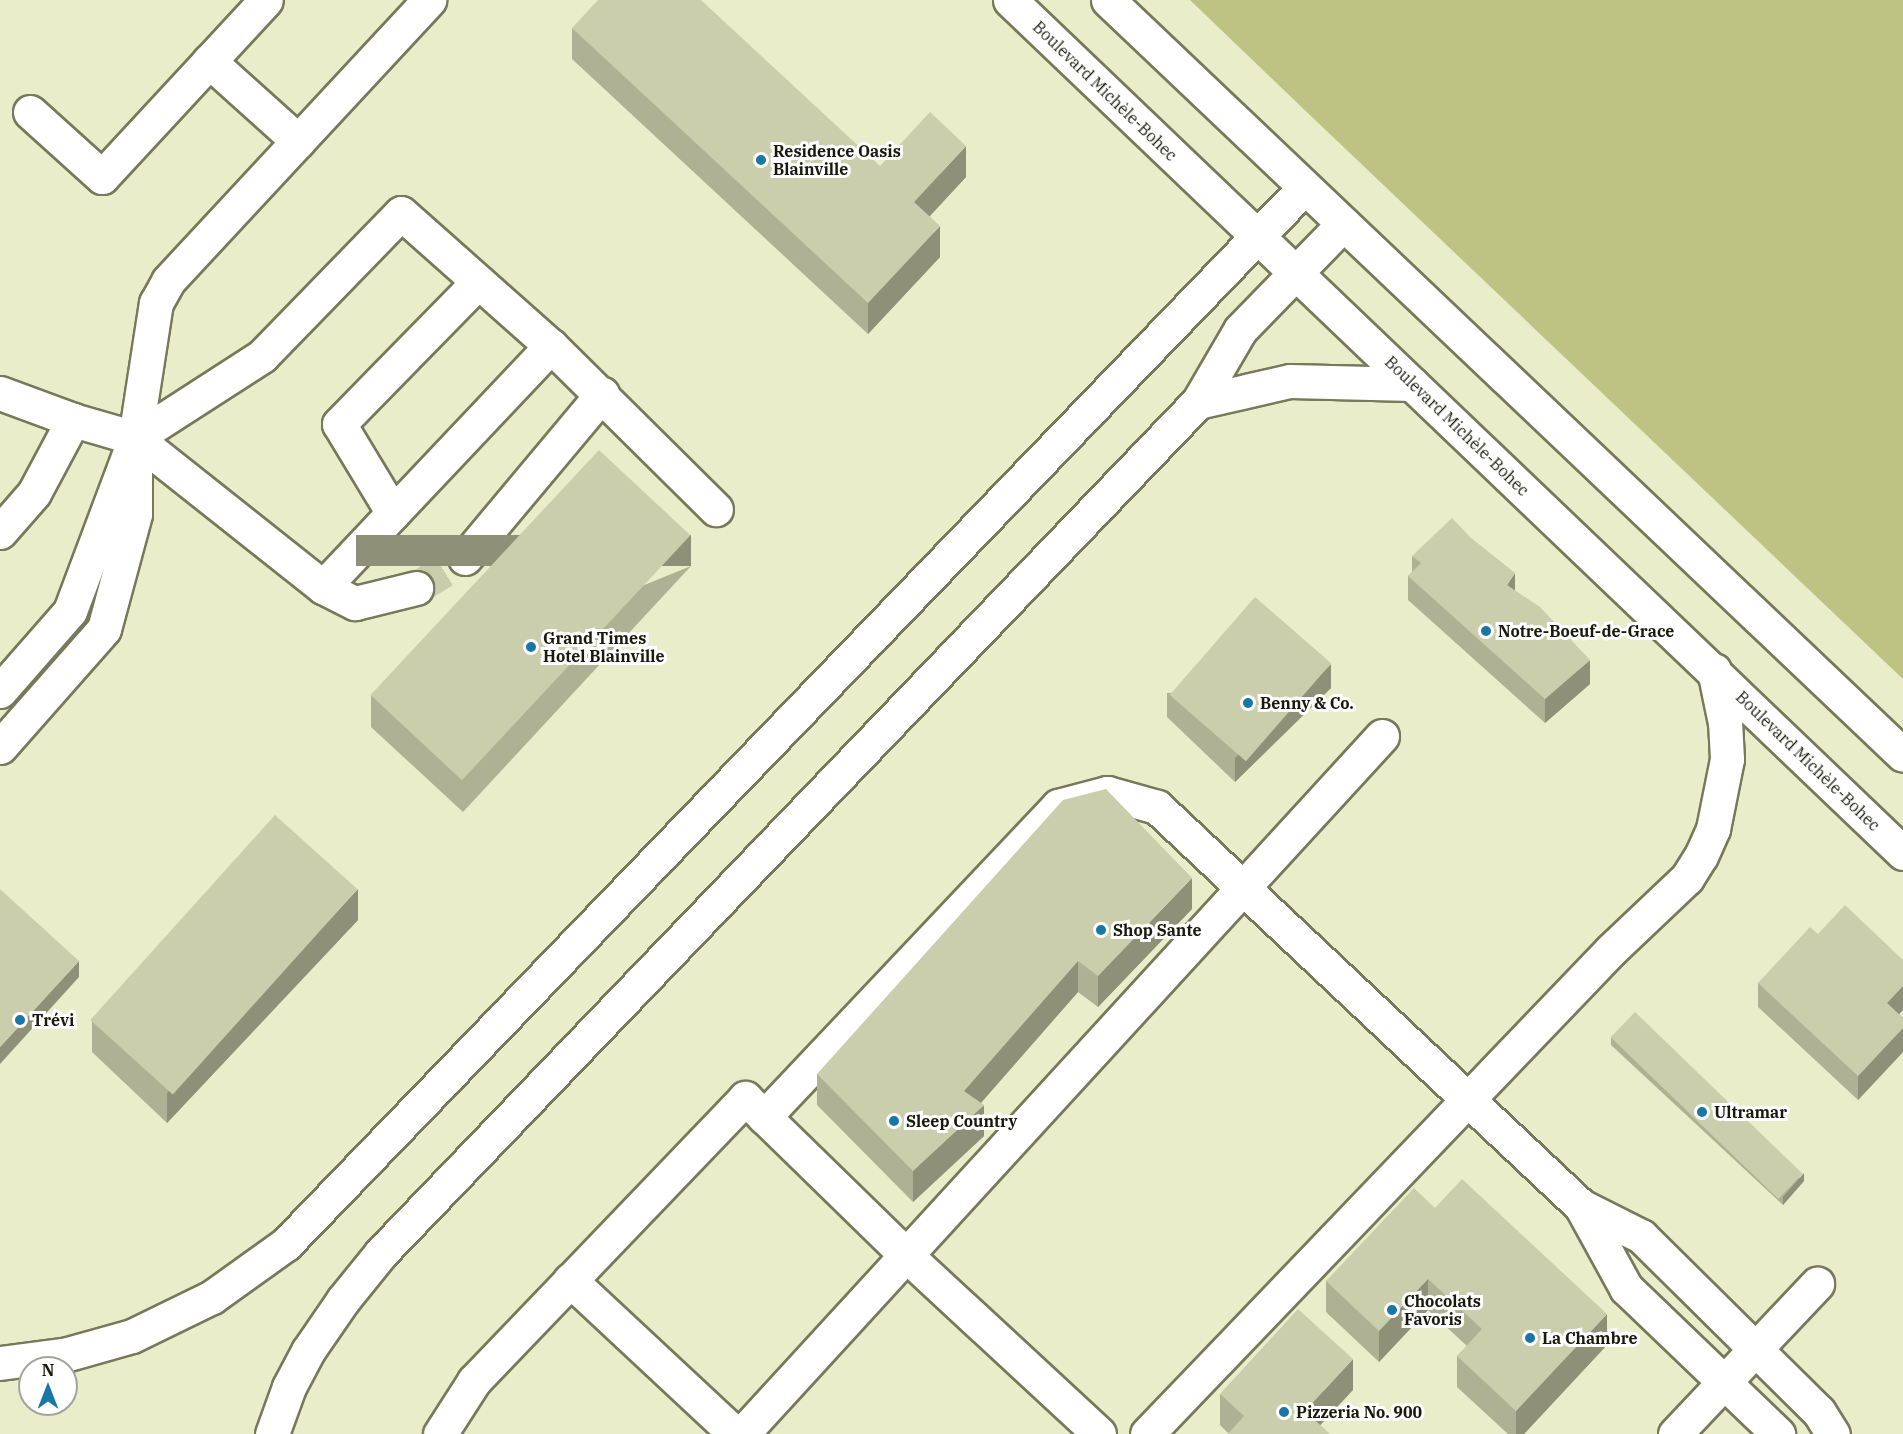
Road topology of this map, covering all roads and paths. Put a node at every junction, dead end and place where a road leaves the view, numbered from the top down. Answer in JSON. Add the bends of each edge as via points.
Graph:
{"nodes":[{"id":1,"x":266,"y":0,"type":"edge"},
{"id":2,"x":429,"y":0,"type":"edge"},
{"id":3,"x":1010,"y":0,"type":"edge"},
{"id":4,"x":1108,"y":0,"type":"edge"},
{"id":5,"x":209,"y":61,"type":"junction"},
{"id":6,"x":30,"y":112,"type":"dead end"},
{"id":7,"x":298,"y":141,"type":"junction"},
{"id":8,"x":1304,"y":188,"type":"junction"},
{"id":9,"x":1343,"y":224,"type":"junction"},
{"id":10,"x":1258,"y":237,"type":"junction"},
{"id":11,"x":1296,"y":272,"type":"junction"},
{"id":12,"x":478,"y":282,"type":"junction"},
{"id":13,"x":551,"y":346,"type":"junction"},
{"id":14,"x":1412,"y":384,"type":"junction"},
{"id":15,"x":0,"y":393,"type":"edge"},
{"id":16,"x":602,"y":394,"type":"junction"},
{"id":17,"x":1198,"y":402,"type":"junction"},
{"id":18,"x":73,"y":420,"type":"junction"},
{"id":19,"x":135,"y":438,"type":"junction"},
{"id":20,"x":716,"y":509,"type":"dead end"},
{"id":21,"x":393,"y":513,"type":"junction"},
{"id":22,"x":0,"y":532,"type":"edge"},
{"id":23,"x":465,"y":558,"type":"tunnel mouth"},
{"id":24,"x":323,"y":587,"type":"junction"},
{"id":25,"x":416,"y":588,"type":"tunnel mouth"},
{"id":26,"x":1714,"y":670,"type":"junction"},
{"id":27,"x":0,"y":691,"type":"edge"},
{"id":28,"x":1382,"y":736,"type":"dead end"},
{"id":29,"x":0,"y":747,"type":"edge"},
{"id":30,"x":1903,"y":755,"type":"edge"},
{"id":31,"x":1903,"y":853,"type":"edge"},
{"id":32,"x":1242,"y":888,"type":"junction"},
{"id":33,"x":1468,"y":1099,"type":"junction"},
{"id":34,"x":764,"y":1117,"type":"junction"},
{"id":35,"x":1581,"y":1206,"type":"junction"},
{"id":36,"x":906,"y":1255,"type":"junction"},
{"id":37,"x":570,"y":1280,"type":"junction"},
{"id":38,"x":1817,"y":1284,"type":"dead end"},
{"id":39,"x":1756,"y":1348,"type":"junction"},
{"id":40,"x":0,"y":1363,"type":"edge"},
{"id":41,"x":1722,"y":1383,"type":"junction"},
{"id":42,"x":272,"y":1434,"type":"edge"},
{"id":43,"x":440,"y":1434,"type":"edge"},
{"id":44,"x":735,"y":1434,"type":"edge"},
{"id":45,"x":742,"y":1434,"type":"edge"},
{"id":46,"x":1099,"y":1434,"type":"edge"},
{"id":47,"x":1148,"y":1434,"type":"edge"},
{"id":48,"x":1675,"y":1434,"type":"edge"},
{"id":49,"x":1778,"y":1434,"type":"edge"},
{"id":50,"x":1833,"y":1434,"type":"edge"}],
"edges":[{"from":1,"to":5,"type":"main road"},
{"from":2,"to":7,"type":"main road"},
{"from":3,"to":10,"type":"main road","name":"Boulevard Michèle-Bohec"},
{"from":4,"to":8,"type":"main road"},
{"from":5,"to":6,"type":"main road","via":[[102,177]]},
{"from":5,"to":7,"type":"main road"},
{"from":7,"to":19,"type":"main road","via":[[168,281],[156,303]]},
{"from":8,"to":9,"type":"main road"},
{"from":8,"to":10,"type":"main road"},
{"from":9,"to":11,"type":"main road"},
{"from":9,"to":30,"type":"main road"},
{"from":10,"to":11,"type":"main road","name":"Boulevard Michèle-Bohec"},
{"from":10,"to":40,"type":"main road","via":[[285,1244],[212,1297],[132,1336],[37,1360]]},
{"from":11,"to":14,"type":"main road","name":"Boulevard Michèle-Bohec"},
{"from":11,"to":17,"type":"main road","via":[[1240,330]]},
{"from":12,"to":13,"type":"main road"},
{"from":12,"to":19,"type":"main road","via":[[401,213],[262,356]]},
{"from":12,"to":21,"type":"main road","via":[[339,424]]},
{"from":13,"to":16,"type":"main road"},
{"from":13,"to":21,"type":"main road"},
{"from":14,"to":17,"type":"main road","via":[[1290,381]]},
{"from":14,"to":26,"type":"main road","name":"Boulevard Michèle-Bohec"},
{"from":15,"to":18,"type":"main road"},
{"from":16,"to":20,"type":"main road"},
{"from":16,"to":23,"type":"main road"},
{"from":17,"to":42,"type":"main road","via":[[381,1252],[308,1351],[289,1387]]},
{"from":18,"to":19,"type":"main road"},
{"from":18,"to":22,"type":"main road","via":[[34,493]]},
{"from":19,"to":24,"type":"main road"},
{"from":19,"to":27,"type":"main road","via":[[70,611]]},
{"from":19,"to":29,"type":"main road","via":[[135,514],[104,629]]},
{"from":21,"to":24,"type":"main road"},
{"from":24,"to":25,"type":"main road","via":[[355,603]]},
{"from":26,"to":31,"type":"main road","name":"Boulevard Michèle-Bohec"},
{"from":26,"to":33,"type":"main road","via":[[1728,742],[1720,801],[1701,856],[1687,878],[1611,950]]},
{"from":28,"to":32,"type":"main road"},
{"from":32,"to":33,"type":"main road"},
{"from":32,"to":34,"type":"main road","via":[[1157,807],[1107,793],[1058,806]]},
{"from":32,"to":36,"type":"main road"},
{"from":33,"to":35,"type":"main road"},
{"from":33,"to":47,"type":"main road"},
{"from":34,"to":36,"type":"main road"},
{"from":34,"to":37,"type":"main road","via":[[745,1098]]},
{"from":35,"to":39,"type":"main road","via":[[1641,1236]]},
{"from":35,"to":41,"type":"main road","via":[[1626,1288]]},
{"from":36,"to":45,"type":"main road"},
{"from":36,"to":46,"type":"main road"},
{"from":37,"to":43,"type":"main road","via":[[474,1381]]},
{"from":37,"to":44,"type":"main road"},
{"from":38,"to":39,"type":"main road"},
{"from":39,"to":41,"type":"main road"},
{"from":39,"to":50,"type":"main road","via":[[1819,1412]]},
{"from":41,"to":48,"type":"main road"},
{"from":41,"to":49,"type":"main road"}]}
